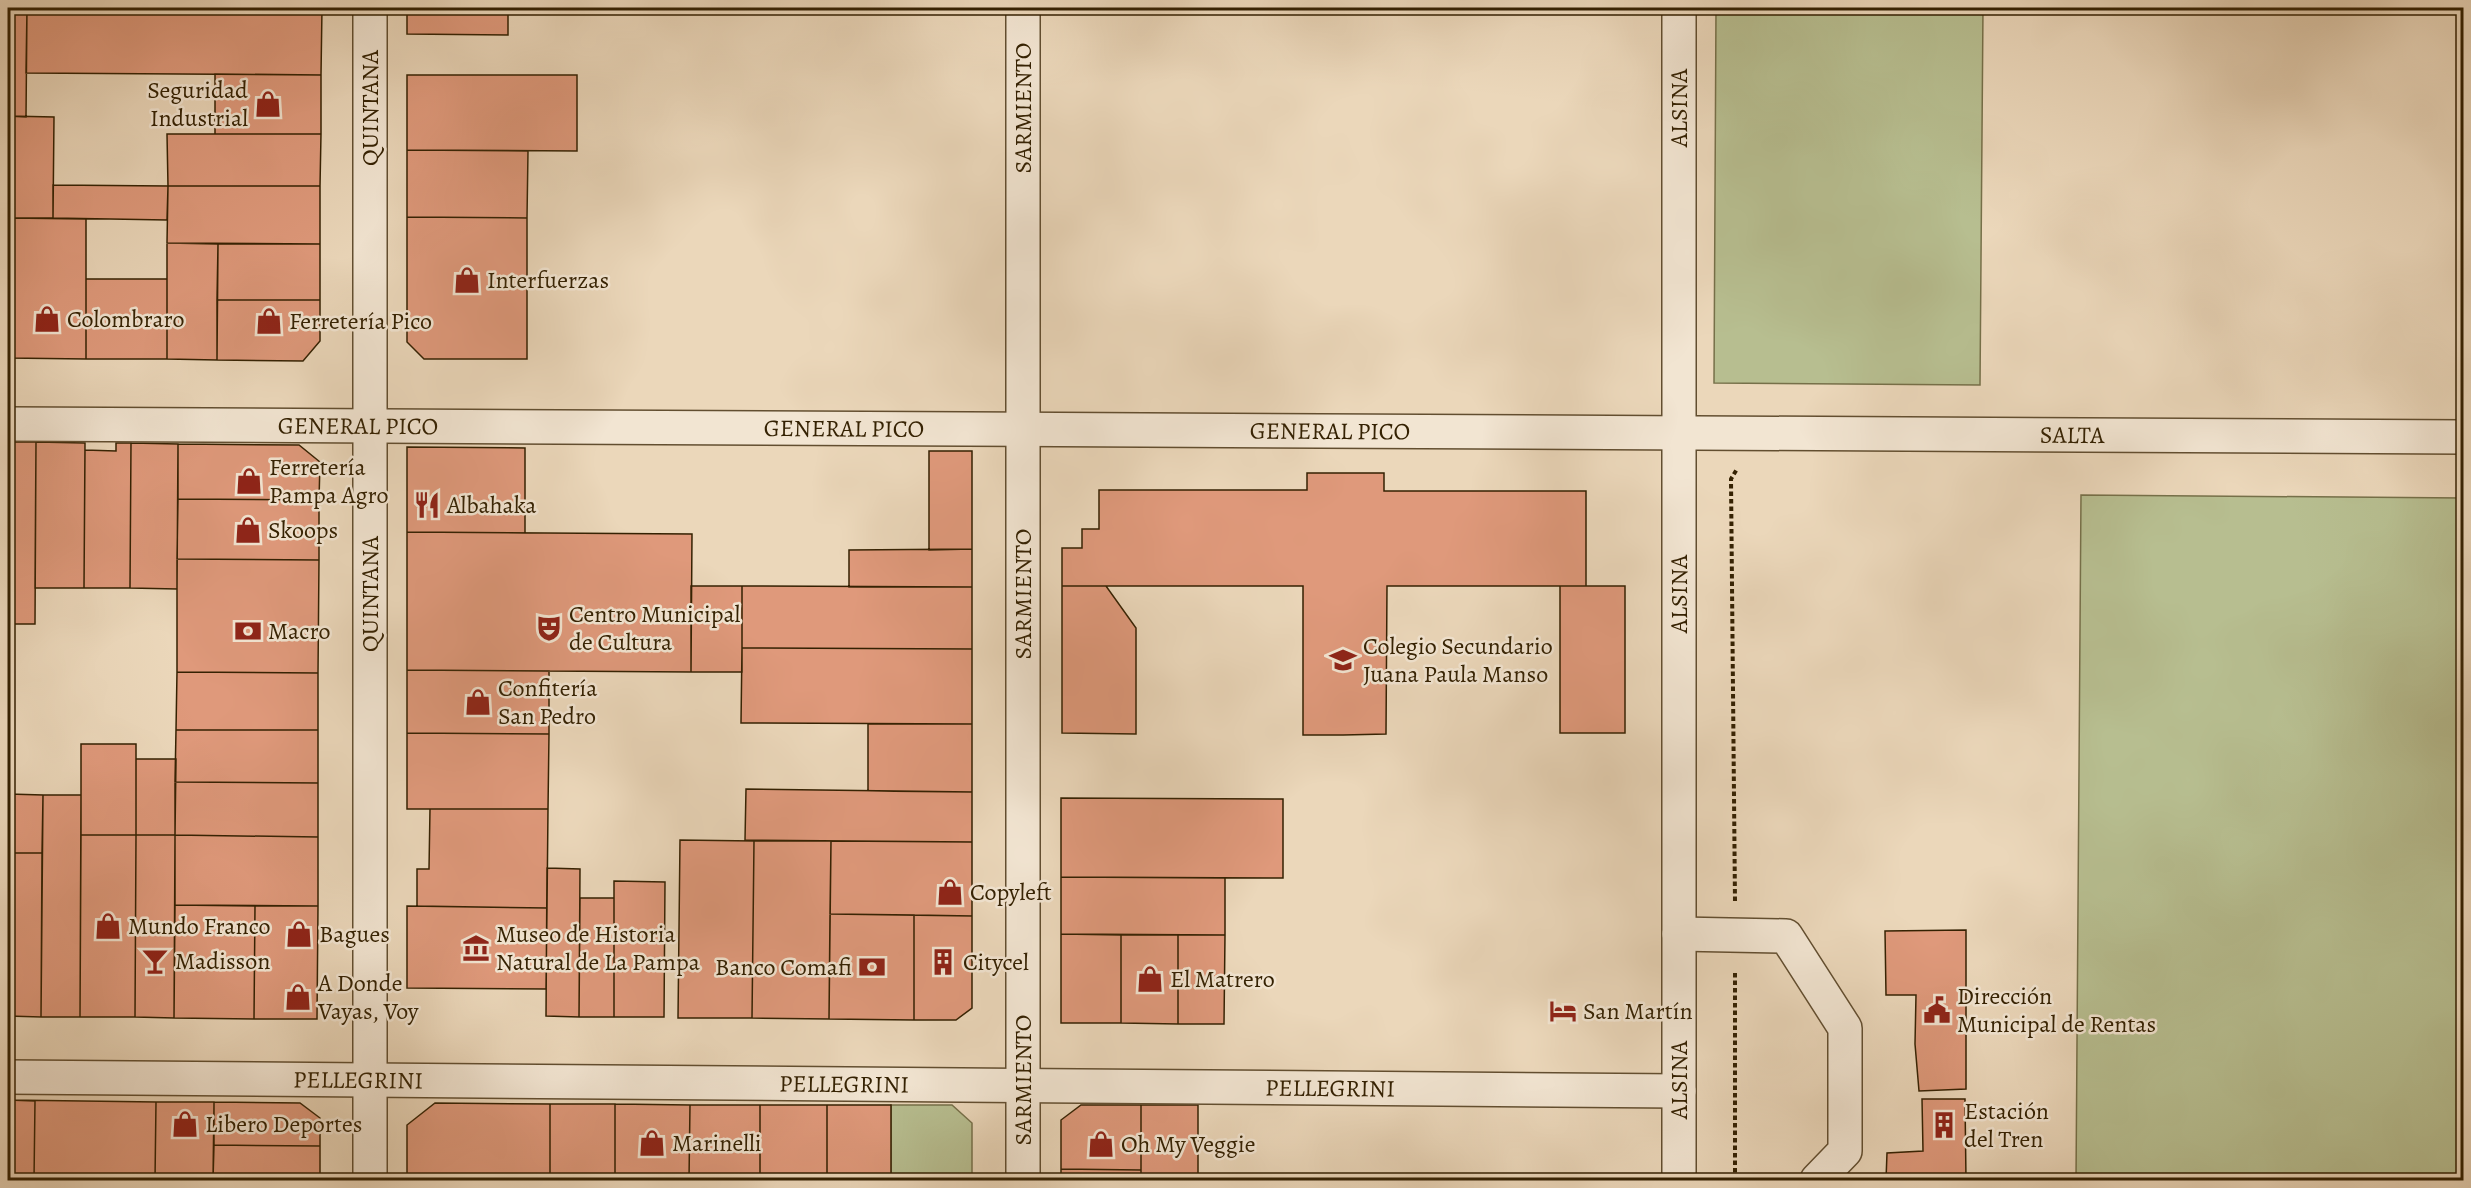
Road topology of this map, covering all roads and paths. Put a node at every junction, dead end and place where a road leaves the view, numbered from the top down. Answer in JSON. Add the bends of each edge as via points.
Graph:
{"nodes":[{"id":1,"x":370,"y":8,"type":"edge"},
{"id":2,"x":1023,"y":8,"type":"edge"},
{"id":3,"x":1678,"y":8,"type":"edge"},
{"id":4,"x":8,"y":424,"type":"edge"},
{"id":5,"x":370,"y":426,"type":"junction"},
{"id":6,"x":1023,"y":429,"type":"junction"},
{"id":7,"x":1679,"y":433,"type":"junction"},
{"id":8,"x":2463,"y":437,"type":"edge"},
{"id":9,"x":1742,"y":462,"type":"dead end"},
{"id":10,"x":1679,"y":934,"type":"junction"},
{"id":11,"x":1735,"y":935,"type":"junction"},
{"id":12,"x":8,"y":1077,"type":"edge"},
{"id":13,"x":370,"y":1080,"type":"junction"},
{"id":14,"x":1023,"y":1085,"type":"junction"},
{"id":15,"x":1679,"y":1091,"type":"junction"},
{"id":16,"x":370,"y":1180,"type":"edge"},
{"id":17,"x":1023,"y":1180,"type":"edge"},
{"id":18,"x":1679,"y":1180,"type":"edge"},
{"id":19,"x":1735,"y":1180,"type":"edge"},
{"id":20,"x":1817,"y":1180,"type":"edge"}],
"edges":[{"from":1,"to":5,"type":"street","name":"QUINTANA"},
{"from":2,"to":6,"type":"street","name":"SARMIENTO"},
{"from":3,"to":7,"type":"street","name":"ALSINA"},
{"from":4,"to":5,"type":"street","name":"GENERAL PICO"},
{"from":5,"to":6,"type":"street","name":"GENERAL PICO"},
{"from":5,"to":13,"type":"street","name":"QUINTANA"},
{"from":6,"to":7,"type":"street","name":"GENERAL PICO"},
{"from":6,"to":14,"type":"street","name":"SARMIENTO"},
{"from":7,"to":8,"type":"street","name":"SALTA"},
{"from":7,"to":10,"type":"street","name":"ALSINA"},
{"from":9,"to":11,"type":"path","via":[[1731,479]]},
{"from":10,"to":11,"type":"street"},
{"from":10,"to":15,"type":"street","name":"ALSINA"},
{"from":11,"to":19,"type":"path"},
{"from":11,"to":20,"type":"street","via":[[1786,936],[1845,1028],[1845,1151]]},
{"from":12,"to":13,"type":"street","name":"PELLEGRINI"},
{"from":13,"to":14,"type":"street","name":"PELLEGRINI"},
{"from":13,"to":16,"type":"street","name":"QUINTANA"},
{"from":14,"to":15,"type":"street","name":"PELLEGRINI"},
{"from":14,"to":17,"type":"street","name":"SARMIENTO"},
{"from":15,"to":18,"type":"street","name":"ALSINA"}]}
